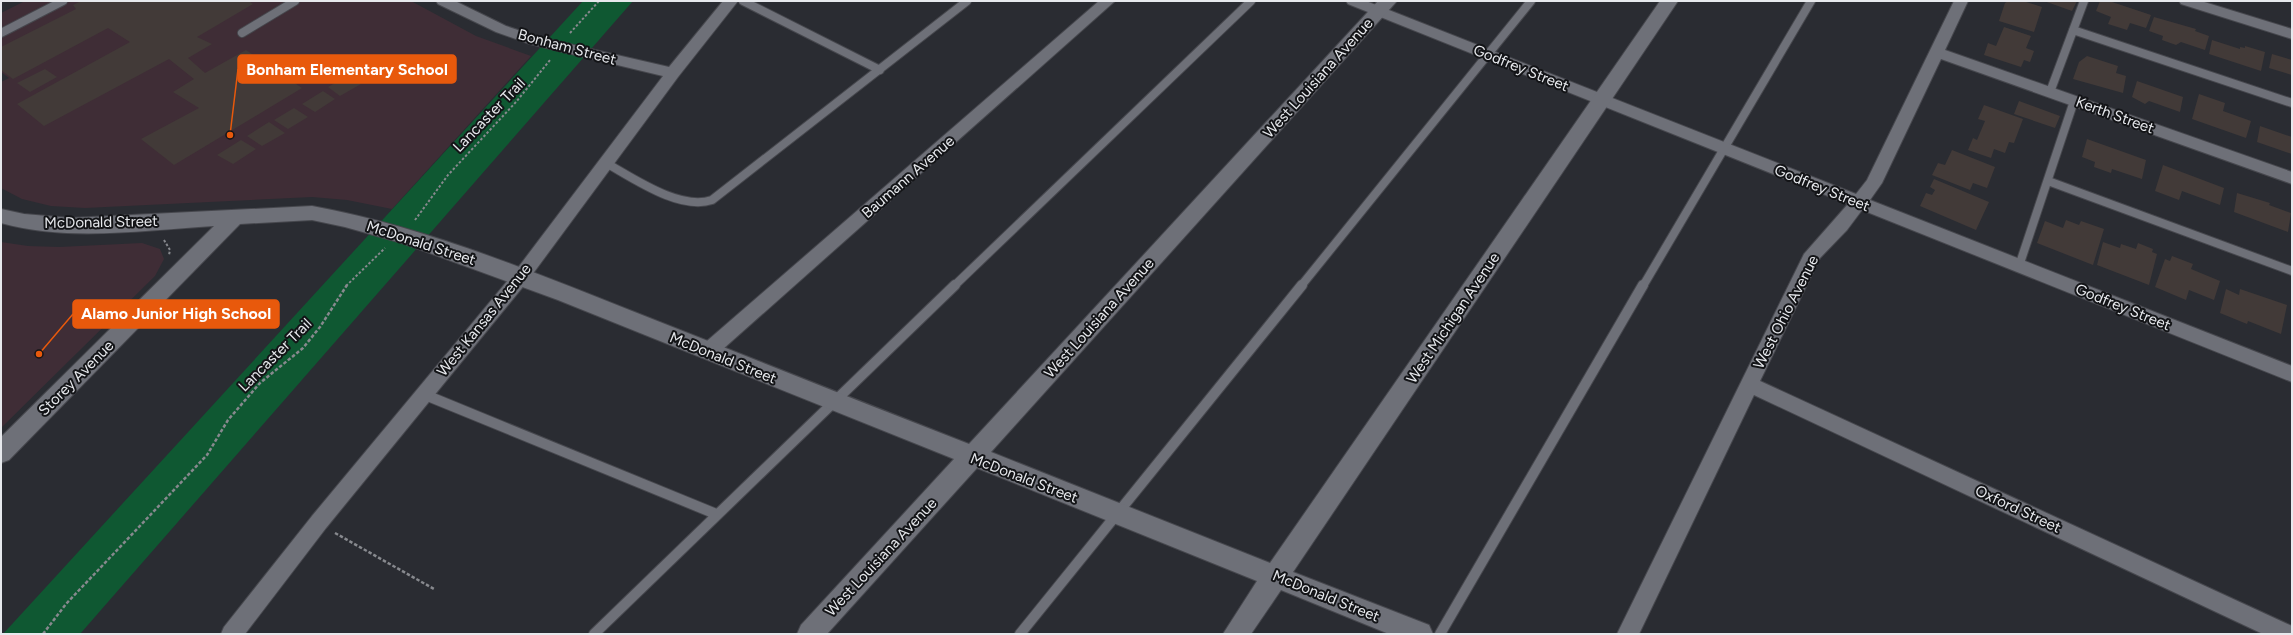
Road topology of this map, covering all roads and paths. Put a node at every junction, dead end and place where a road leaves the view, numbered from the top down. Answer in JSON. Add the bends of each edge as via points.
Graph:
{"nodes":[{"id":1,"x":62,"y":1,"type":"edge"},
{"id":2,"x":296,"y":1,"type":"edge"},
{"id":3,"x":443,"y":1,"type":"edge"},
{"id":4,"x":599,"y":1,"type":"edge"},
{"id":5,"x":731,"y":1,"type":"edge"},
{"id":6,"x":743,"y":1,"type":"edge"},
{"id":7,"x":968,"y":1,"type":"edge"},
{"id":8,"x":1108,"y":1,"type":"edge"},
{"id":9,"x":1251,"y":1,"type":"edge"},
{"id":10,"x":1353,"y":1,"type":"edge"},
{"id":11,"x":1531,"y":1,"type":"edge"},
{"id":12,"x":1669,"y":1,"type":"edge"},
{"id":13,"x":1811,"y":1,"type":"edge"},
{"id":14,"x":1961,"y":1,"type":"edge"},
{"id":15,"x":2084,"y":1,"type":"edge"},
{"id":16,"x":2186,"y":1,"type":"edge"},
{"id":17,"x":460,"y":5,"type":"edge"},
{"id":18,"x":1384,"y":6,"type":"edge"},
{"id":19,"x":2073,"y":30,"type":"junction"},
{"id":20,"x":1,"y":33,"type":"edge"},
{"id":21,"x":242,"y":33,"type":"dead end"},
{"id":22,"x":2292,"y":34,"type":"edge"},
{"id":23,"x":559,"y":46,"type":"junction"},
{"id":24,"x":1937,"y":52,"type":"junction"},
{"id":25,"x":1488,"y":55,"type":"junction"},
{"id":26,"x":880,"y":70,"type":"junction"},
{"id":27,"x":673,"y":73,"type":"junction"},
{"id":28,"x":2050,"y":92,"type":"junction"},
{"id":29,"x":1602,"y":101,"type":"junction"},
{"id":30,"x":2074,"y":101,"type":"junction"},
{"id":31,"x":2292,"y":103,"type":"edge"},
{"id":32,"x":1722,"y":149,"type":"junction"},
{"id":33,"x":606,"y":163,"type":"junction"},
{"id":34,"x":2292,"y":178,"type":"edge"},
{"id":35,"x":2048,"y":181,"type":"junction"},
{"id":36,"x":1858,"y":203,"type":"junction"},
{"id":37,"x":1,"y":216,"type":"edge"},
{"id":38,"x":235,"y":217,"type":"junction"},
{"id":39,"x":399,"y":235,"type":"junction"},
{"id":40,"x":158,"y":239,"type":"dead end"},
{"id":41,"x":169,"y":256,"type":"dead end"},
{"id":42,"x":2019,"y":266,"type":"junction"},
{"id":43,"x":2292,"y":271,"type":"edge"},
{"id":44,"x":520,"y":278,"type":"junction"},
{"id":45,"x":708,"y":352,"type":"junction"},
{"id":46,"x":2292,"y":374,"type":"edge"},
{"id":47,"x":1750,"y":385,"type":"junction"},
{"id":48,"x":423,"y":394,"type":"junction"},
{"id":49,"x":834,"y":402,"type":"junction"},
{"id":50,"x":1,"y":453,"type":"edge"},
{"id":51,"x":972,"y":457,"type":"junction"},
{"id":52,"x":716,"y":514,"type":"junction"},
{"id":53,"x":1116,"y":514,"type":"junction"},
{"id":54,"x":319,"y":522,"type":"junction"},
{"id":55,"x":1276,"y":576,"type":"junction"},
{"id":56,"x":434,"y":589,"type":"dead end"},
{"id":57,"x":43,"y":634,"type":"edge"},
{"id":58,"x":232,"y":634,"type":"edge"},
{"id":59,"x":594,"y":634,"type":"edge"},
{"id":60,"x":810,"y":634,"type":"edge"},
{"id":61,"x":1020,"y":634,"type":"edge"},
{"id":62,"x":1236,"y":634,"type":"edge"},
{"id":63,"x":1420,"y":634,"type":"edge"},
{"id":64,"x":1440,"y":634,"type":"edge"},
{"id":65,"x":1628,"y":634,"type":"edge"},
{"id":66,"x":2286,"y":634,"type":"edge"}],
"edges":[{"from":1,"to":20,"type":"lane"},
{"from":2,"to":21,"type":"lane"},
{"from":3,"to":17,"type":"street","name":"Bonham Street"},
{"from":4,"to":23,"type":"path","name":"Lancaster Trail"},
{"from":5,"to":27,"type":"street","name":"West Kansas Avenue"},
{"from":6,"to":26,"type":"lane"},
{"from":7,"to":26,"type":"lane"},
{"from":8,"to":45,"type":"street","name":"Baumann Avenue"},
{"from":9,"to":49,"type":"lane"},
{"from":10,"to":18,"type":"street","name":"Godfrey Street"},
{"from":11,"to":25,"type":"lane"},
{"from":12,"to":29,"type":"street","name":"West Michigan Avenue"},
{"from":13,"to":32,"type":"lane"},
{"from":14,"to":24,"type":"street","name":"West Ohio Avenue"},
{"from":15,"to":19,"type":"lane"},
{"from":16,"to":22,"type":"street"},
{"from":17,"to":23,"type":"street","name":"Bonham Street","via":[[520,36]]},
{"from":18,"to":25,"type":"street","name":"Godfrey Street"},
{"from":18,"to":51,"type":"street","name":"West Louisiana Avenue"},
{"from":19,"to":28,"type":"lane"},
{"from":19,"to":31,"type":"lane"},
{"from":23,"to":27,"type":"street","name":"Bonham Street"},
{"from":23,"to":39,"type":"path","name":"Lancaster Trail","via":[[538,79],[451,170],[428,207]]},
{"from":24,"to":28,"type":"street","name":"Kerth Street"},
{"from":24,"to":36,"type":"street","name":"West Ohio Avenue","via":[[1874,183]]},
{"from":25,"to":29,"type":"street","name":"Godfrey Street"},
{"from":25,"to":53,"type":"lane"},
{"from":26,"to":33,"type":"lane","via":[[729,190],[712,200],[691,202],[673,197]]},
{"from":27,"to":33,"type":"street","name":"West Kansas Avenue"},
{"from":28,"to":30,"type":"street","name":"Kerth Street"},
{"from":29,"to":32,"type":"street","name":"Godfrey Street"},
{"from":29,"to":55,"type":"street","name":"West Michigan Avenue"},
{"from":30,"to":34,"type":"street","name":"Kerth Street"},
{"from":30,"to":35,"type":"lane"},
{"from":32,"to":36,"type":"street","name":"Godfrey Street"},
{"from":32,"to":64,"type":"lane"},
{"from":33,"to":44,"type":"street","name":"West Kansas Avenue"},
{"from":35,"to":42,"type":"lane"},
{"from":35,"to":43,"type":"lane"},
{"from":36,"to":42,"type":"street","name":"Godfrey Street"},
{"from":36,"to":47,"type":"street","name":"West Ohio Avenue","via":[[1841,226],[1813,254]]},
{"from":37,"to":38,"type":"street","name":"McDonald Street","via":[[24,222],[71,226]]},
{"from":38,"to":39,"type":"street","name":"McDonald Street","via":[[312,213]]},
{"from":38,"to":50,"type":"street","name":"Storey Avenue"},
{"from":39,"to":44,"type":"street","name":"McDonald Street","via":[[429,243]]},
{"from":39,"to":57,"type":"path","name":"Lancaster Trail","via":[[343,288],[320,327],[303,348],[260,383],[228,420],[207,455],[66,604]]},
{"from":40,"to":41,"type":"path","via":[[164,240],[170,250]]},
{"from":42,"to":46,"type":"street","name":"Godfrey Street"},
{"from":44,"to":45,"type":"street","name":"McDonald Street"},
{"from":44,"to":48,"type":"street","name":"West Kansas Avenue"},
{"from":45,"to":49,"type":"street","name":"McDonald Street"},
{"from":47,"to":65,"type":"street","name":"West Ohio Avenue"},
{"from":47,"to":66,"type":"street","name":"Oxford Street"},
{"from":48,"to":52,"type":"lane"},
{"from":48,"to":54,"type":"street","name":"West Kansas Avenue"},
{"from":49,"to":51,"type":"street","name":"McDonald Street"},
{"from":49,"to":52,"type":"lane"},
{"from":51,"to":53,"type":"street","name":"McDonald Street"},
{"from":51,"to":60,"type":"street","name":"West Louisiana Avenue"},
{"from":52,"to":59,"type":"lane"},
{"from":53,"to":55,"type":"street","name":"McDonald Street"},
{"from":53,"to":61,"type":"lane"},
{"from":54,"to":56,"type":"path","via":[[350,543]]},
{"from":54,"to":58,"type":"street","name":"West Kansas Avenue"},
{"from":55,"to":62,"type":"street","name":"West Michigan Avenue"},
{"from":55,"to":63,"type":"street","name":"McDonald Street"}]}
